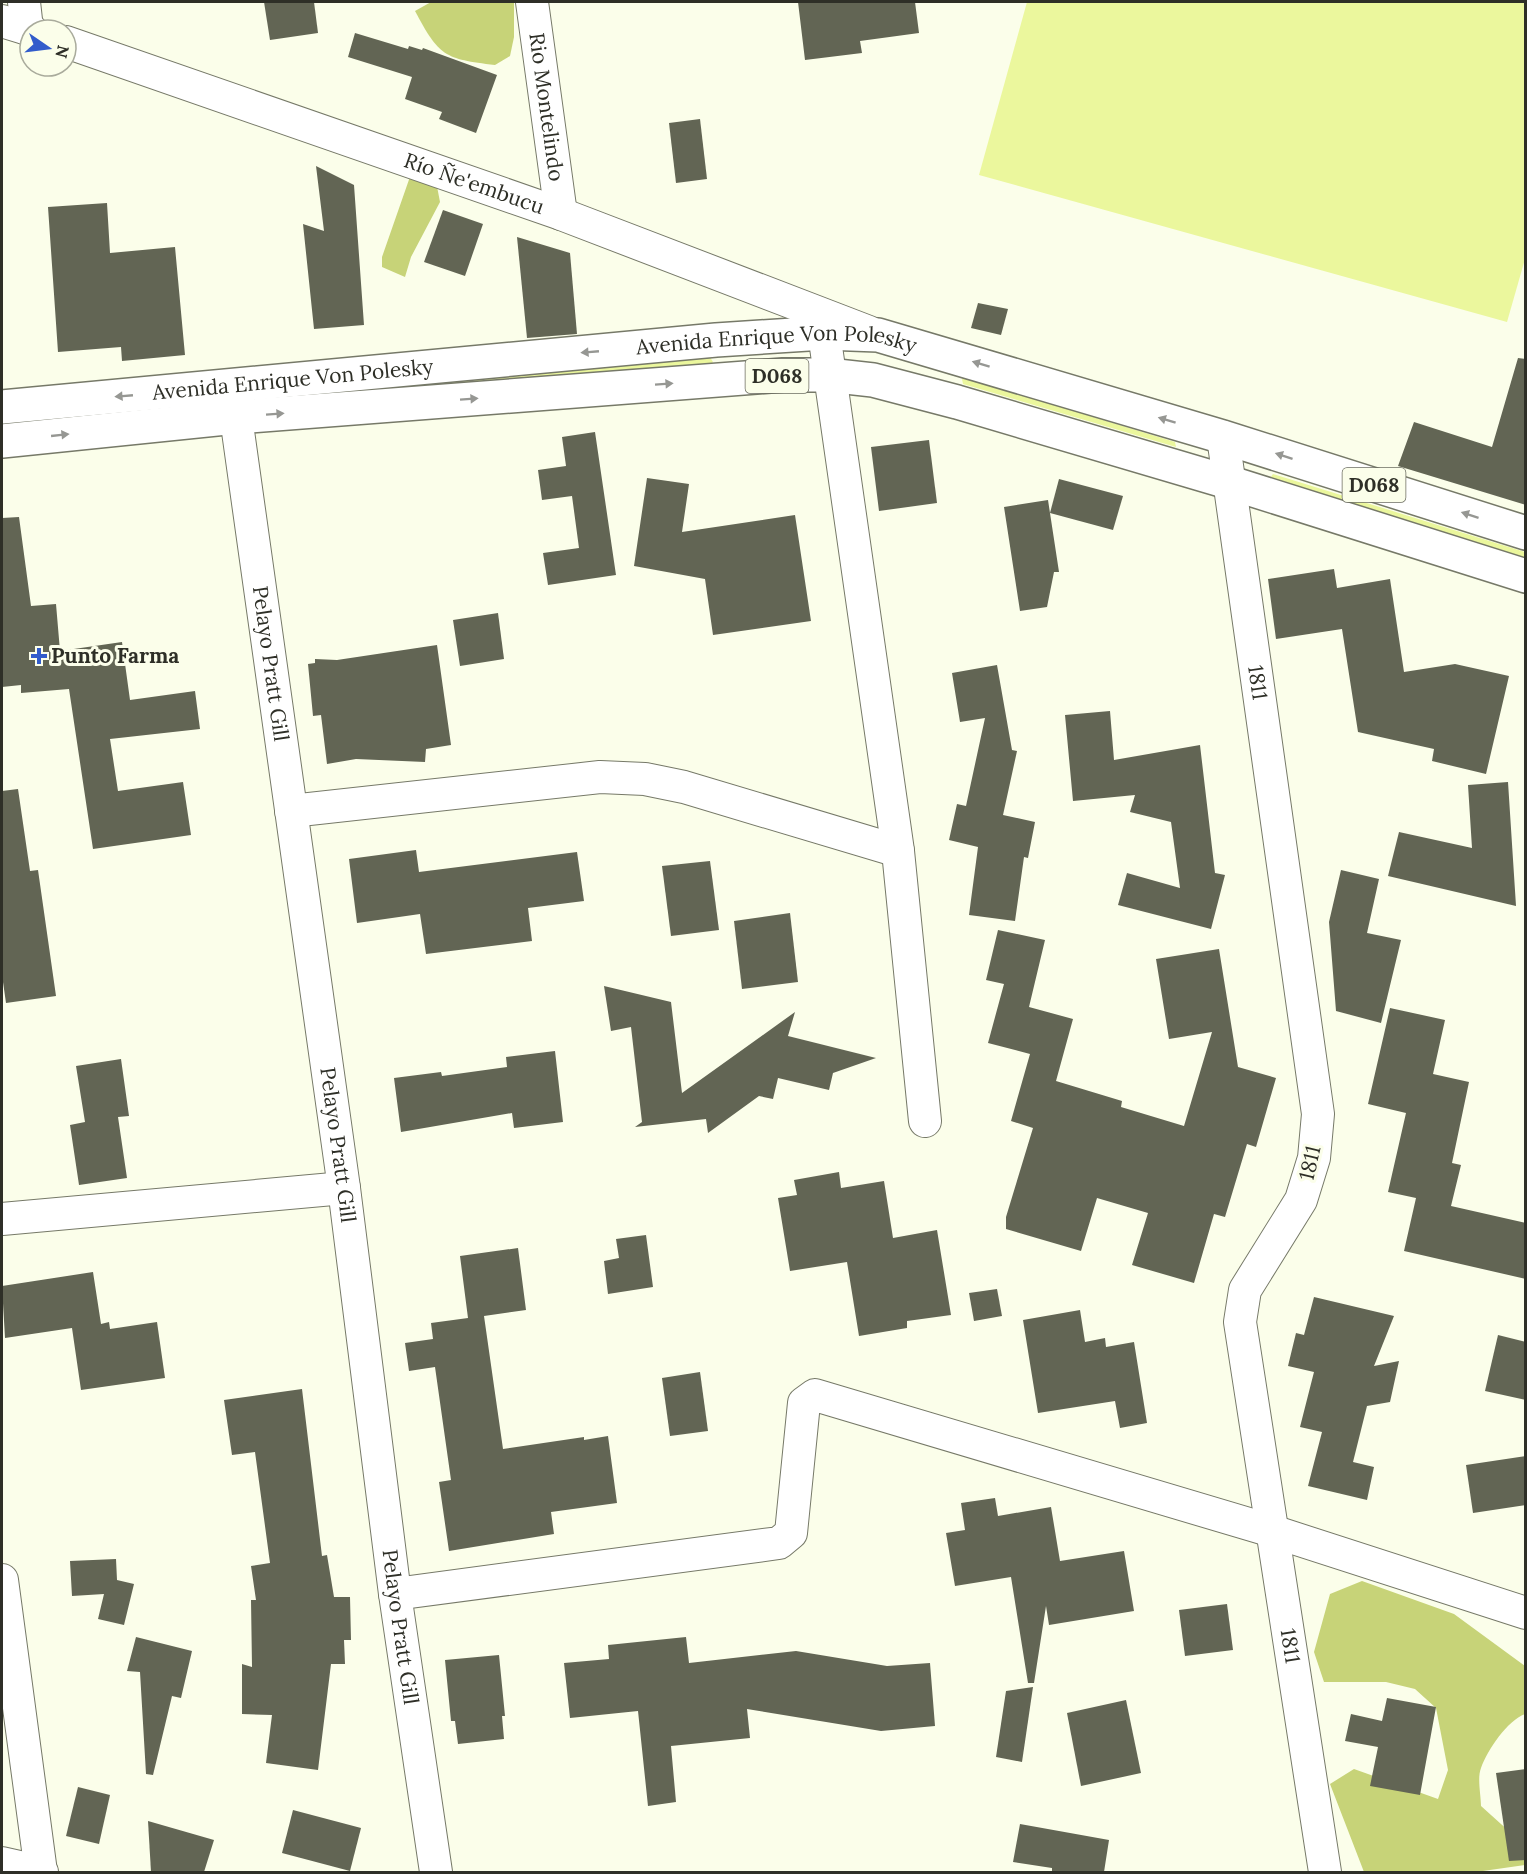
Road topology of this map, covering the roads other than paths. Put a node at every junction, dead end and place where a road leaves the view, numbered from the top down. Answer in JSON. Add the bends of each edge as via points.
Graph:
{"nodes":[{"id":1,"x":532,"y":2,"type":"edge"},
{"id":2,"x":78,"y":46,"type":"edge"},
{"id":3,"x":561,"y":214,"type":"junction"},
{"id":4,"x":824,"y":333,"type":"junction"},
{"id":5,"x":878,"y":335,"type":"junction"},
{"id":6,"x":828,"y":375,"type":"junction"},
{"id":7,"x":2,"y":407,"type":"edge"},
{"id":8,"x":236,"y":417,"type":"junction"},
{"id":9,"x":1223,"y":437,"type":"junction"},
{"id":10,"x":2,"y":441,"type":"edge"},
{"id":11,"x":1231,"y":483,"type":"junction"},
{"id":12,"x":1526,"y":533,"type":"edge"},
{"id":13,"x":1526,"y":576,"type":"edge"},
{"id":14,"x":291,"y":811,"type":"junction"},
{"id":15,"x":898,"y":851,"type":"junction"},
{"id":16,"x":925,"y":1121,"type":"dead end"},
{"id":17,"x":344,"y":1188,"type":"junction"},
{"id":18,"x":2,"y":1219,"type":"edge"},
{"id":19,"x":1272,"y":1531,"type":"junction"},
{"id":20,"x":2,"y":1580,"type":"edge"},
{"id":21,"x":395,"y":1594,"type":"junction"},
{"id":22,"x":1526,"y":1613,"type":"edge"},
{"id":23,"x":2,"y":1863,"type":"edge"},
{"id":24,"x":41,"y":1872,"type":"edge"},
{"id":25,"x":436,"y":1872,"type":"edge"},
{"id":26,"x":1325,"y":1872,"type":"edge"}],
"edges":[{"from":1,"to":3,"type":"street","name":"Rio Montelindo"},
{"from":2,"to":3,"type":"street","name":"Río Ñe'embucu"},
{"from":3,"to":5,"type":"street","name":"Río Ñe'embucu"},
{"from":4,"to":5,"type":"main road","name":"Avenida Enrique Von Polesky","number":"D068"},
{"from":4,"to":6,"type":"street"},
{"from":4,"to":7,"type":"main road","name":"Avenida Enrique Von Polesky","number":"D068","one_way":true},
{"from":9,"to":5,"type":"main road","name":"Avenida Enrique Von Polesky","number":"D068","one_way":true},
{"from":8,"to":6,"type":"main road","name":"Avenida Enrique Von Polesky","number":"D068","one_way":true,"via":[[783,375]]},
{"from":6,"to":11,"type":"main road","name":"Avenida Enrique Von Polesky","number":"D068","via":[[873,380],[947,399]]},
{"from":6,"to":15,"type":"street"},
{"from":10,"to":8,"type":"main road","name":"Avenida Enrique Von Polesky","number":"D068","one_way":true},
{"from":8,"to":14,"type":"street","name":"Pelayo Pratt Gill"},
{"from":9,"to":11,"type":"street","name":"1811"},
{"from":12,"to":9,"type":"main road","name":"Avenida Enrique Von Polesky","number":"D068","one_way":true},
{"from":11,"to":13,"type":"main road","name":"Avenida Enrique Von Polesky","number":"D068"},
{"from":11,"to":19,"type":"street","name":"1811","via":[[1318,1114],[1314,1158],[1301,1200],[1245,1290],[1240,1322]]},
{"from":14,"to":15,"type":"street","via":[[600,777],[645,778]]},
{"from":14,"to":17,"type":"street","name":"Pelayo Pratt Gill"},
{"from":15,"to":16,"type":"street"},
{"from":17,"to":18,"type":"street"},
{"from":17,"to":21,"type":"street","name":"Pelayo Pratt Gill"},
{"from":19,"to":21,"type":"street","via":[[815,1395],[804,1403],[790,1533],[779,1543]]},
{"from":19,"to":22,"type":"street"},
{"from":19,"to":26,"type":"street","name":"1811"},
{"from":20,"to":24,"type":"street"},
{"from":21,"to":25,"type":"street","name":"Pelayo Pratt Gill"},
{"from":23,"to":24,"type":"street"}]}
